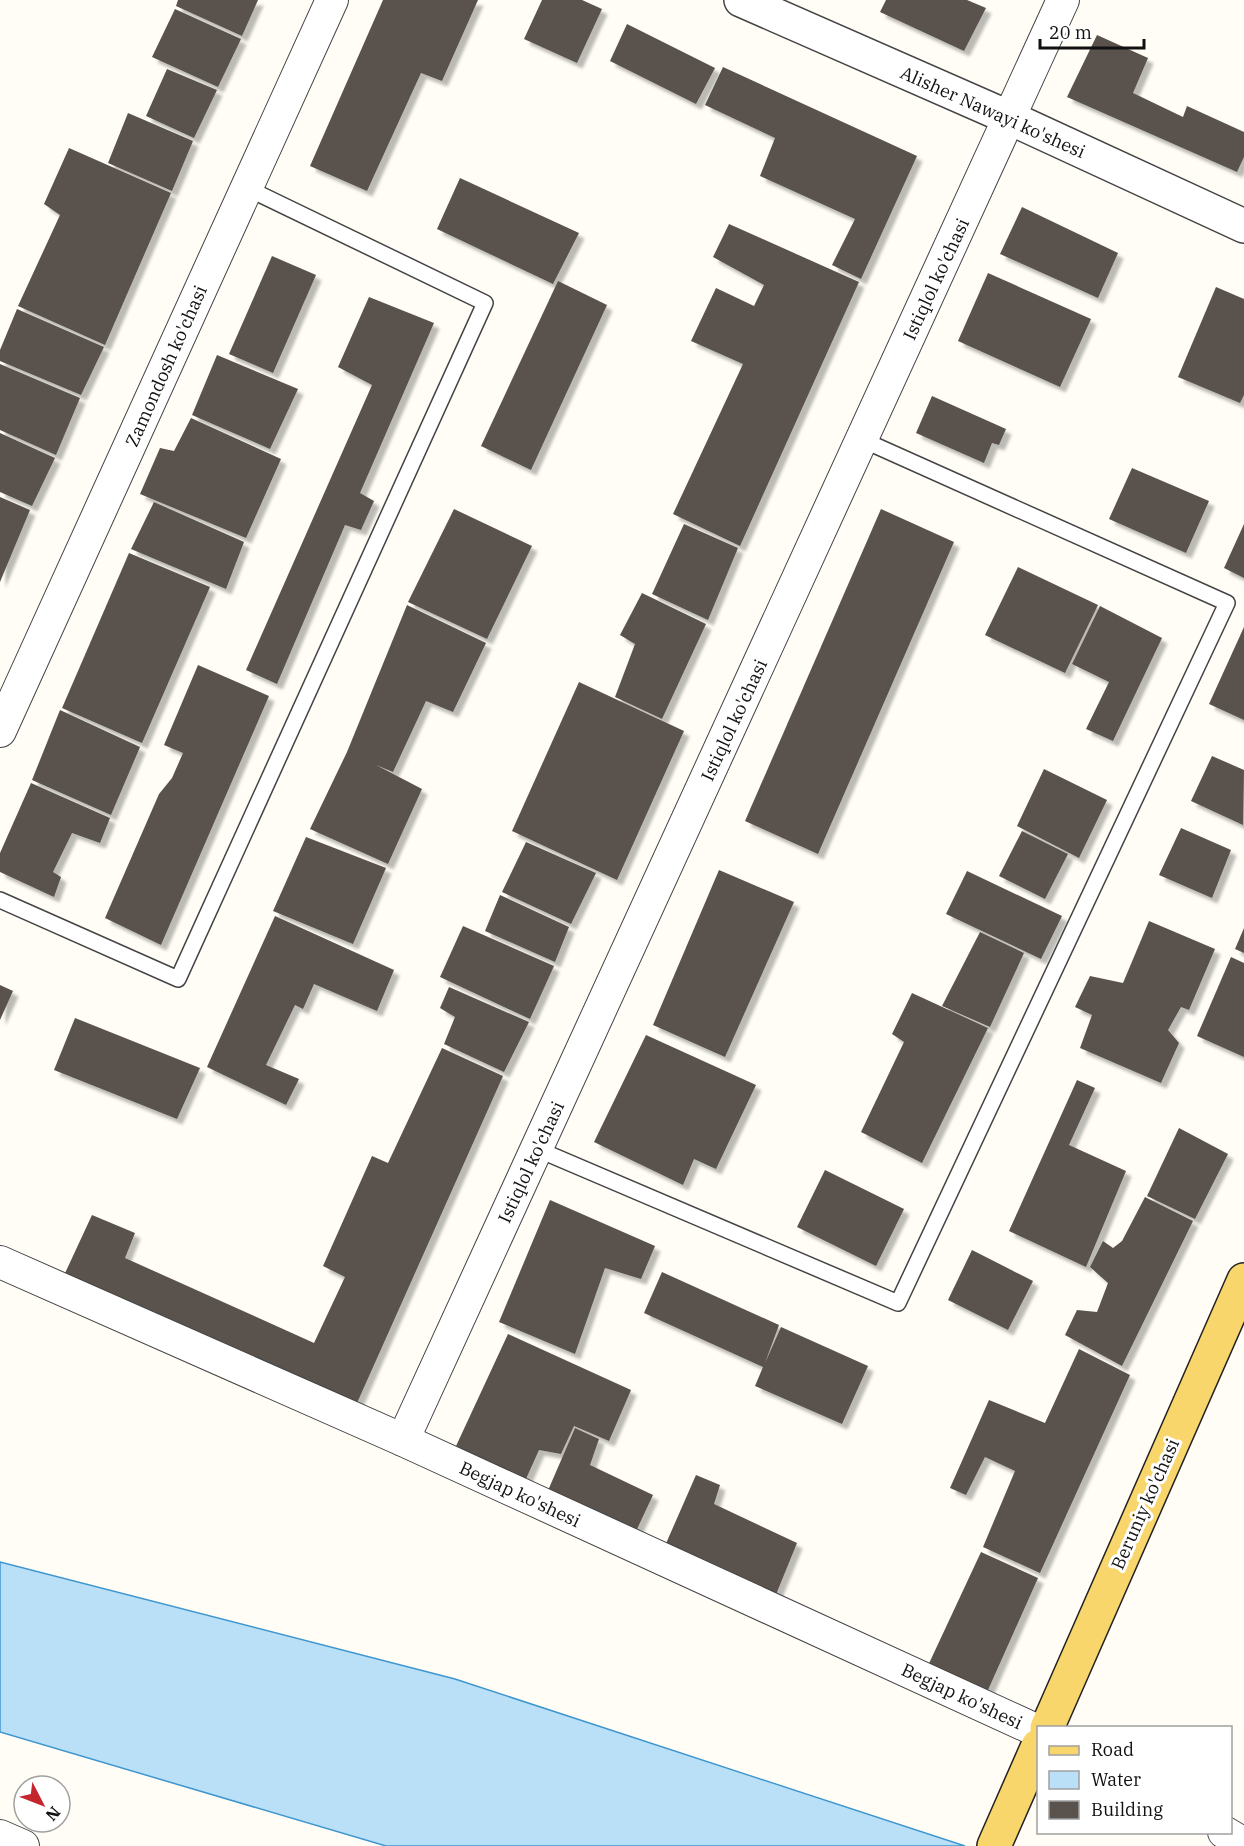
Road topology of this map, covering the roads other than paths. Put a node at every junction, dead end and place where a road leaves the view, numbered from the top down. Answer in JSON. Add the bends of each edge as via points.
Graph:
{"nodes":[{"id":1,"x":332,"y":0,"type":"edge"},
{"id":2,"x":741,"y":0,"type":"edge"},
{"id":3,"x":1063,"y":0,"type":"edge"},
{"id":4,"x":1010,"y":118,"type":"junction"},
{"id":5,"x":247,"y":188,"type":"junction"},
{"id":6,"x":1244,"y":226,"type":"edge"},
{"id":7,"x":863,"y":440,"type":"junction"},
{"id":8,"x":0,"y":731,"type":"edge"},
{"id":9,"x":0,"y":900,"type":"edge"},
{"id":10,"x":537,"y":1149,"type":"junction"},
{"id":11,"x":0,"y":1262,"type":"edge"},
{"id":12,"x":1244,"y":1281,"type":"edge"},
{"id":13,"x":403,"y":1440,"type":"junction"},
{"id":14,"x":1048,"y":1726,"type":"edge"},
{"id":15,"x":1037,"y":1731,"type":"edge"},
{"id":16,"x":1037,"y":1748,"type":"edge"},
{"id":17,"x":1226,"y":1834,"type":"edge"},
{"id":18,"x":0,"y":1836,"type":"edge"},
{"id":19,"x":998,"y":1838,"type":"edge"},
{"id":20,"x":1244,"y":1844,"type":"edge"},
{"id":21,"x":23,"y":1846,"type":"edge"}],
"edges":[{"from":1,"to":5,"type":"street","name":"Zamondosh ko'chasi"},
{"from":2,"to":4,"type":"street","name":"Alisher Nawayi ko'shesi"},
{"from":3,"to":4,"type":"street","name":"Istiqlol ko'chasi"},
{"from":4,"to":6,"type":"street","name":"Alisher Nawayi ko'shesi"},
{"from":4,"to":7,"type":"street","name":"Istiqlol ko'chasi"},
{"from":5,"to":8,"type":"street","name":"Zamondosh ko'chasi"},
{"from":5,"to":9,"type":"lane","via":[[485,303],[178,979]]},
{"from":7,"to":10,"type":"street","name":"Istiqlol ko'chasi"},
{"from":7,"to":10,"type":"lane","via":[[1227,603],[898,1303]]},
{"from":10,"to":13,"type":"street","name":"Istiqlol ko'chasi"},
{"from":11,"to":13,"type":"street","name":"Begjap ko'shesi"},
{"from":12,"to":14,"type":"main road","name":"Beruniy ko'chasi"},
{"from":13,"to":15,"type":"street","name":"Begjap ko'shesi"},
{"from":16,"to":19,"type":"main road"},
{"from":17,"to":20,"type":"street"},
{"from":18,"to":21,"type":"street"}]}
